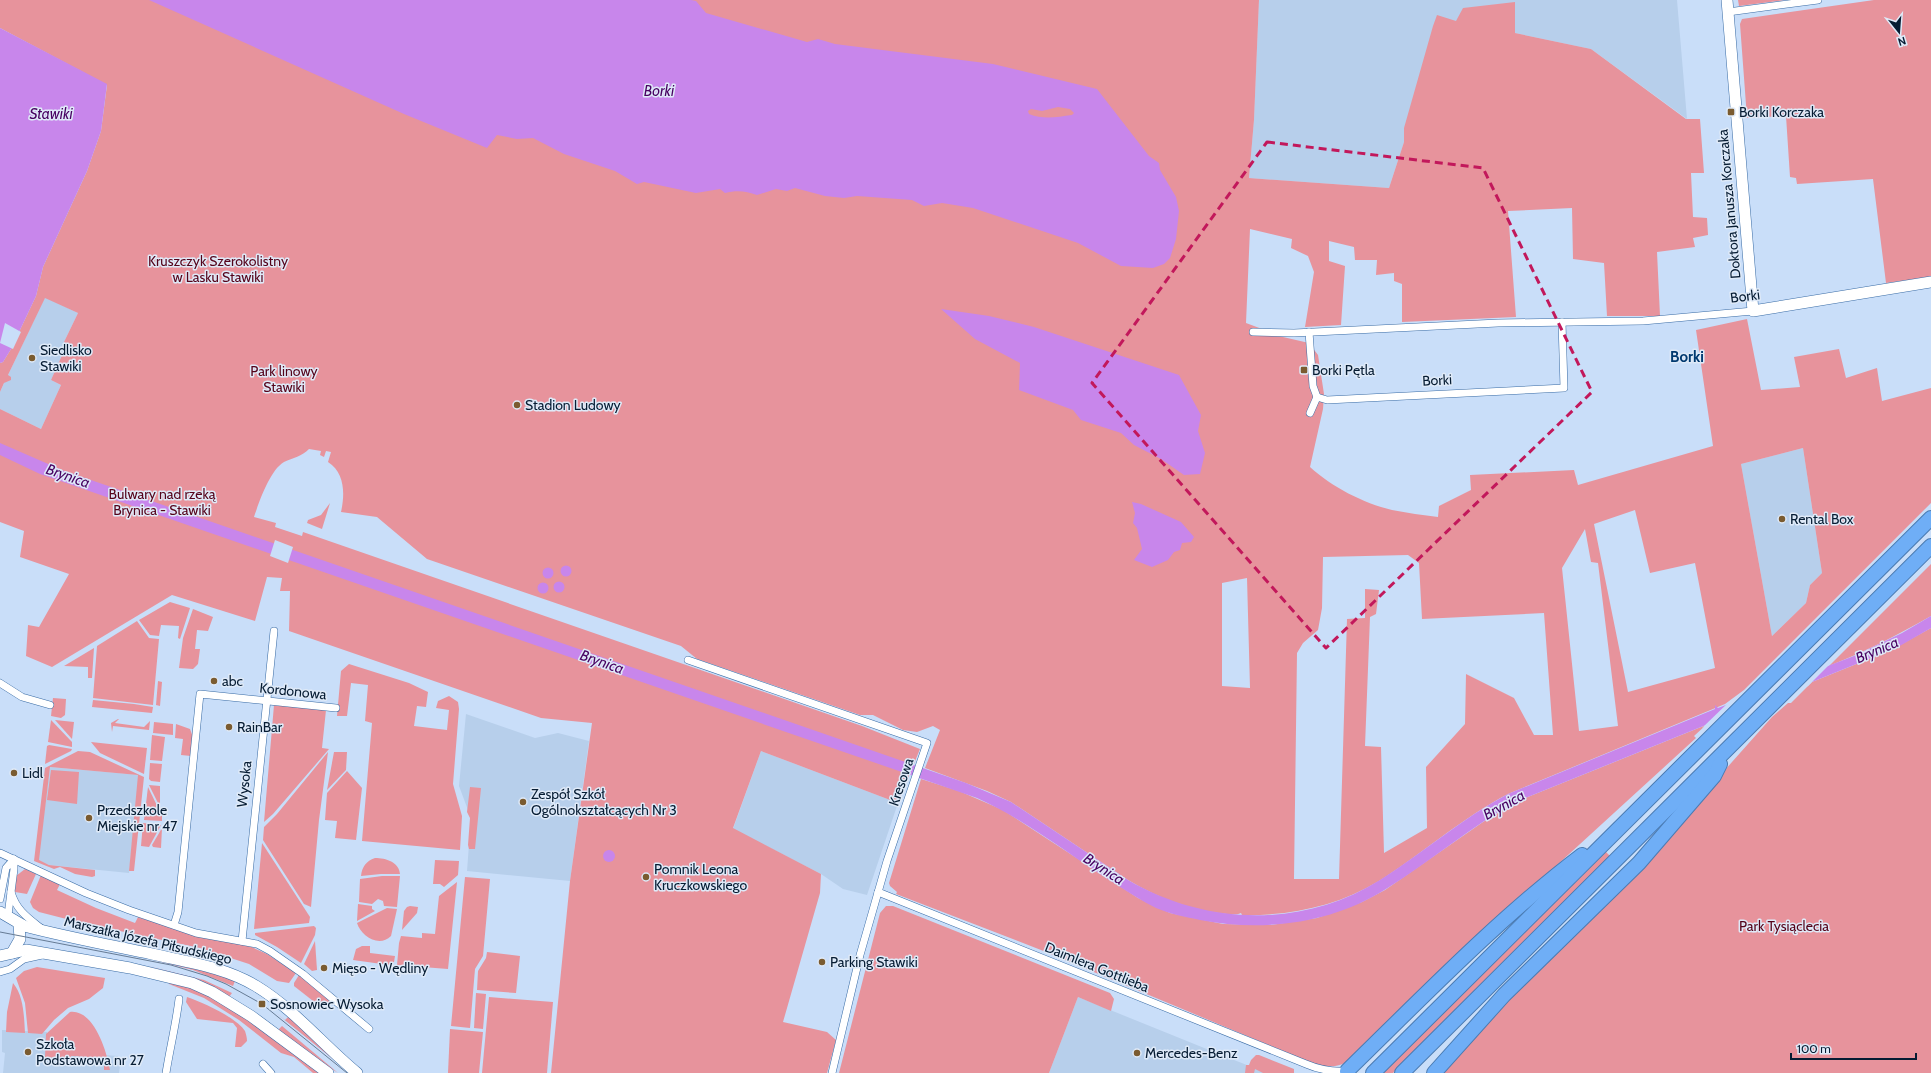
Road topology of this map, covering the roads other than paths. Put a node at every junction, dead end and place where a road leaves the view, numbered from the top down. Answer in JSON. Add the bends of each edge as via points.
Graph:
{"nodes":[{"id":1,"x":1727,"y":0,"type":"edge"},
{"id":2,"x":1818,"y":0,"type":"edge"},
{"id":3,"x":1728,"y":12,"type":"junction"},
{"id":4,"x":1931,"y":282,"type":"edge"},
{"id":5,"x":1753,"y":311,"type":"junction"},
{"id":6,"x":1562,"y":322,"type":"junction"},
{"id":7,"x":1253,"y":332,"type":"dead end"},
{"id":8,"x":1309,"y":332,"type":"junction"},
{"id":9,"x":1317,"y":397,"type":"junction"},
{"id":10,"x":1310,"y":413,"type":"dead end"},
{"id":11,"x":1931,"y":518,"type":"edge"},
{"id":12,"x":1931,"y":546,"type":"edge"},
{"id":13,"x":274,"y":631,"type":"dead end"},
{"id":14,"x":688,"y":660,"type":"dead end"},
{"id":15,"x":0,"y":683,"type":"edge"},
{"id":16,"x":200,"y":694,"type":"joint"},
{"id":17,"x":266,"y":700,"type":"junction"},
{"id":18,"x":50,"y":705,"type":"dead end"},
{"id":19,"x":336,"y":708,"type":"dead end"},
{"id":20,"x":1730,"y":746,"type":"junction"},
{"id":21,"x":1626,"y":820,"type":"junction"},
{"id":22,"x":0,"y":853,"type":"edge"},
{"id":23,"x":14,"y":859,"type":"junction"},
{"id":24,"x":1,"y":886,"type":"edge"},
{"id":25,"x":11,"y":890,"type":"junction"},
{"id":26,"x":878,"y":892,"type":"junction"},
{"id":27,"x":0,"y":899,"type":"edge"},
{"id":28,"x":4,"y":913,"type":"edge"},
{"id":29,"x":19,"y":924,"type":"junction"},
{"id":30,"x":174,"y":925,"type":"junction"},
{"id":31,"x":45,"y":931,"type":"junction"},
{"id":32,"x":242,"y":941,"type":"junction"},
{"id":33,"x":12,"y":953,"type":"junction"},
{"id":34,"x":46,"y":954,"type":"junction"},
{"id":35,"x":0,"y":956,"type":"edge"},
{"id":36,"x":0,"y":972,"type":"edge"},
{"id":37,"x":179,"y":999,"type":"dead end"},
{"id":38,"x":370,"y":1029,"type":"dead end"},
{"id":39,"x":263,"y":1064,"type":"dead end"},
{"id":40,"x":1306,"y":1064,"type":"junction"},
{"id":41,"x":1346,"y":1072,"type":"edge"},
{"id":42,"x":166,"y":1073,"type":"edge"},
{"id":43,"x":271,"y":1073,"type":"edge"},
{"id":44,"x":328,"y":1073,"type":"edge"},
{"id":45,"x":357,"y":1073,"type":"edge"},
{"id":46,"x":832,"y":1073,"type":"edge"},
{"id":47,"x":1312,"y":1073,"type":"edge"},
{"id":48,"x":1373,"y":1073,"type":"edge"},
{"id":49,"x":1402,"y":1073,"type":"edge"},
{"id":50,"x":1434,"y":1073,"type":"edge"}],
"edges":[{"from":1,"to":3,"type":"main road","name":"Doktora Janusza Korczaka"},
{"from":2,"to":3,"type":"street"},
{"from":3,"to":5,"type":"main road","name":"Doktora Janusza Korczaka"},
{"from":4,"to":5,"type":"main road","name":"Borki"},
{"from":5,"to":6,"type":"street","name":"Borki","via":[[1660,320]]},
{"from":6,"to":8,"type":"street","name":"Borki"},
{"from":6,"to":9,"type":"street","name":"Borki","via":[[1564,388],[1327,400]]},
{"from":7,"to":8,"type":"street","name":"Borki"},
{"from":8,"to":9,"type":"street","via":[[1313,386]]},
{"from":9,"to":10,"type":"street"},
{"from":11,"to":21,"type":"highway"},
{"from":12,"to":20,"type":"highway"},
{"from":13,"to":17,"type":"street","name":"Wysoka"},
{"from":14,"to":26,"type":"street","name":"Kresowa","via":[[927,743]]},
{"from":15,"to":18,"type":"street","via":[[22,697]]},
{"from":16,"to":17,"type":"street","name":"Kordonowa"},
{"from":16,"to":30,"type":"street","name":"Marszałka Józefa Piłsudskiego","via":[[178,912]]},
{"from":17,"to":19,"type":"street","name":"Kordonowa"},
{"from":17,"to":32,"type":"street","name":"Wysoka"},
{"from":20,"to":49,"type":"highway"},
{"from":20,"to":50,"type":"highway","via":[[1714,776],[1639,863],[1504,995]]},
{"from":21,"to":41,"type":"highway","via":[[1552,878],[1432,988]]},
{"from":21,"to":48,"type":"highway"},
{"from":22,"to":23,"type":"street","name":"Marszałka Józefa Piłsudskiego"},
{"from":23,"to":24,"type":"street","via":[[6,868]]},
{"from":23,"to":25,"type":"street"},
{"from":23,"to":30,"type":"street","name":"Marszałka Józefa Piłsudskiego","via":[[100,898]]},
{"from":24,"to":27,"type":"street"},
{"from":25,"to":28,"type":"street"},
{"from":25,"to":31,"type":"street","via":[[15,903],[24,916]]},
{"from":26,"to":40,"type":"street","name":"Daimlera Gottlieba"},
{"from":26,"to":46,"type":"street","name":"Kresowa"},
{"from":28,"to":29,"type":"main road"},
{"from":29,"to":31,"type":"main road","name":"Marszałka Józefa Piłsudskiego"},
{"from":29,"to":33,"type":"main road","via":[[20,939]]},
{"from":30,"to":32,"type":"street","name":"Marszałka Józefa Piłsudskiego","via":[[196,933]]},
{"from":31,"to":45,"type":"main road","name":"Marszałka Józefa Piłsudskiego","via":[[194,963],[241,978],[284,1006]]},
{"from":32,"to":38,"type":"street","name":"Marszałka Józefa Piłsudskiego","via":[[257,944],[270,951],[303,974]]},
{"from":33,"to":34,"type":"main road","via":[[23,950]]},
{"from":33,"to":35,"type":"main road"},
{"from":34,"to":36,"type":"street","via":[[24,960]]},
{"from":34,"to":44,"type":"main road","via":[[192,983],[251,1016]]},
{"from":37,"to":42,"type":"street"},
{"from":39,"to":43,"type":"street"},
{"from":40,"to":41,"type":"street","name":"Daimlera Gottlieba","via":[[1318,1069]]},
{"from":40,"to":47,"type":"street"}]}
